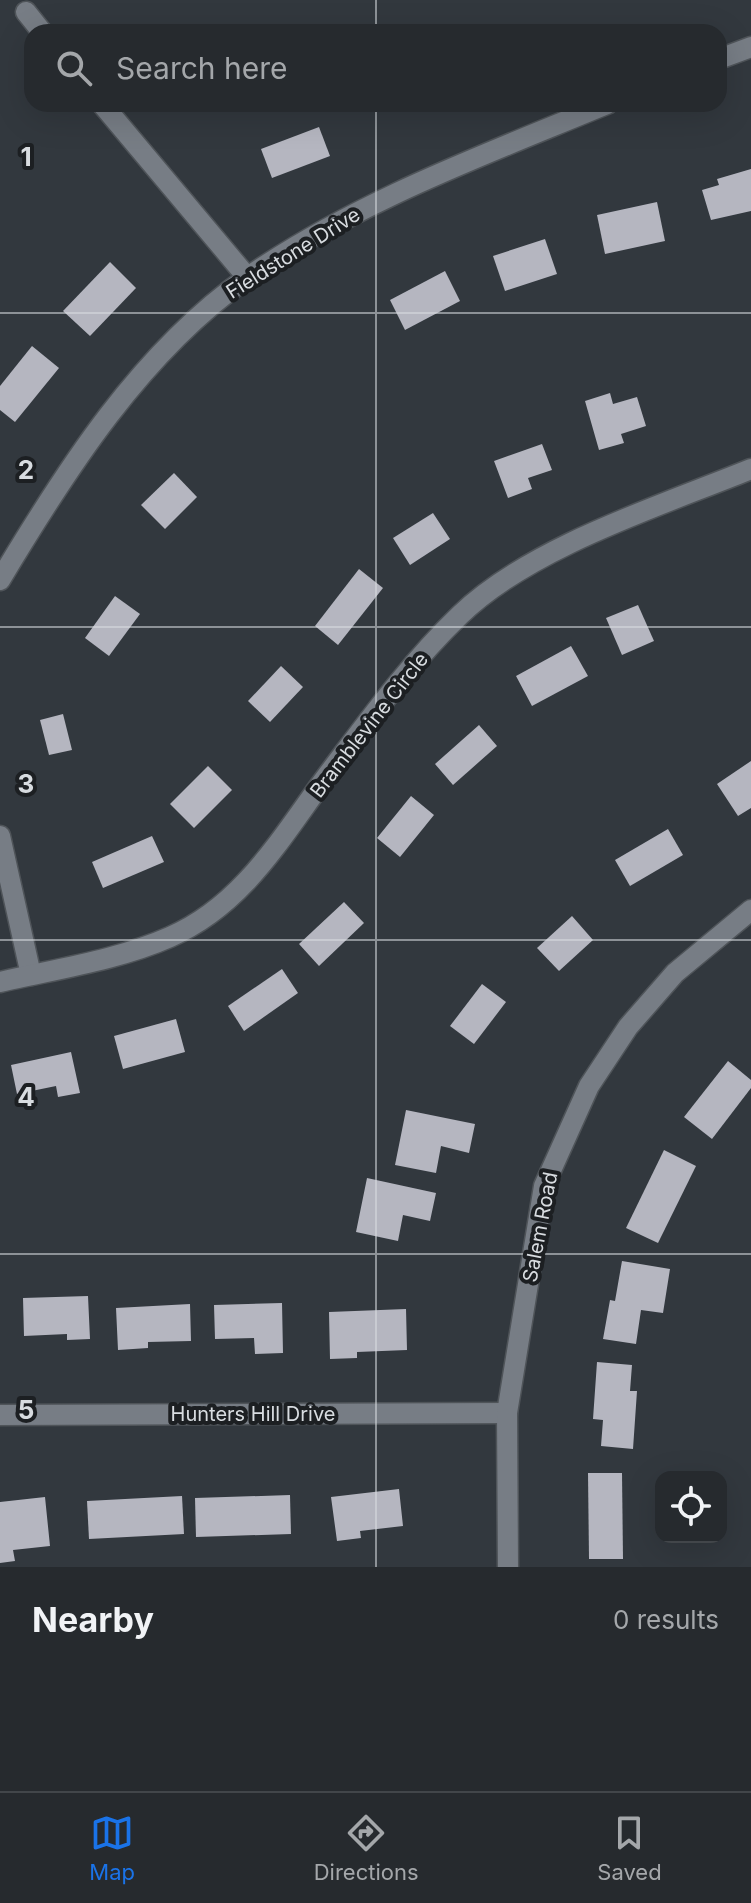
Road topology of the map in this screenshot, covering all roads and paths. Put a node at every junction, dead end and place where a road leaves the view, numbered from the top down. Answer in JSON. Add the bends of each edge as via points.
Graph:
{"nodes":[{"id":1,"x":26,"y":12,"type":"dead end"},
{"id":2,"x":36,"y":24,"type":"edge"},
{"id":3,"x":751,"y":47,"type":"edge"},
{"id":4,"x":727,"y":56,"type":"edge"},
{"id":5,"x":109,"y":112,"type":"edge"},
{"id":6,"x":588,"y":112,"type":"edge"},
{"id":7,"x":247,"y":277,"type":"junction"},
{"id":8,"x":751,"y":469,"type":"edge"},
{"id":9,"x":0,"y":580,"type":"edge"},
{"id":10,"x":0,"y":836,"type":"edge"},
{"id":11,"x":751,"y":910,"type":"edge"},
{"id":12,"x":31,"y":975,"type":"junction"},
{"id":13,"x":0,"y":982,"type":"edge"},
{"id":14,"x":507,"y":1413,"type":"junction"},
{"id":15,"x":0,"y":1415,"type":"edge"},
{"id":16,"x":508,"y":1567,"type":"edge"}],
"edges":[{"from":1,"to":2,"type":"street"},
{"from":3,"to":4,"type":"street"},
{"from":5,"to":7,"type":"street"},
{"from":6,"to":7,"type":"street","name":"Fieldstone Drive","via":[[382,197]]},
{"from":7,"to":9,"type":"street","name":"Fieldstone Drive","via":[[152,365],[65,472]]},
{"from":8,"to":12,"type":"street","name":"Bramblevine Circle","via":[[522,569],[461,614],[400,681],[275,851],[232,899],[171,937]]},
{"from":10,"to":12,"type":"street"},
{"from":11,"to":14,"type":"street","name":"Salem Road","via":[[675,973],[628,1027],[589,1086],[558,1149],[544,1186]]},
{"from":12,"to":13,"type":"street","name":"Bramblevine Circle"},
{"from":14,"to":15,"type":"street","name":"Hunters Hill Drive"},
{"from":14,"to":16,"type":"street","name":"Salem Road"}]}
